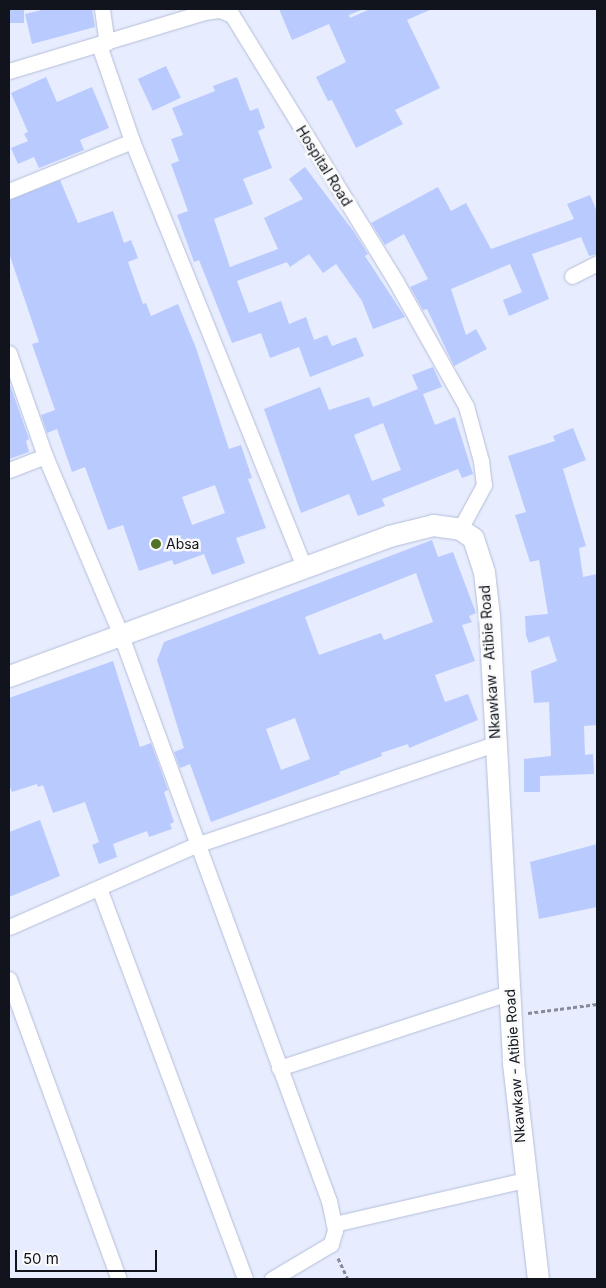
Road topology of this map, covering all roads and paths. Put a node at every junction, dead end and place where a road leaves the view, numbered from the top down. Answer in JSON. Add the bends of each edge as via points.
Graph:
{"nodes":[{"id":1,"x":102,"y":9,"type":"edge"},
{"id":2,"x":221,"y":9,"type":"edge"},
{"id":3,"x":103,"y":44,"type":"junction"},
{"id":4,"x":9,"y":71,"type":"edge"},
{"id":5,"x":132,"y":141,"type":"junction"},
{"id":6,"x":9,"y":191,"type":"edge"},
{"id":7,"x":597,"y":263,"type":"edge"},
{"id":8,"x":572,"y":276,"type":"dead end"},
{"id":9,"x":9,"y":353,"type":"edge"},
{"id":10,"x":45,"y":456,"type":"junction"},
{"id":11,"x":9,"y":470,"type":"edge"},
{"id":12,"x":460,"y":529,"type":"junction"},
{"id":13,"x":304,"y":566,"type":"junction"},
{"id":14,"x":120,"y":633,"type":"junction"},
{"id":15,"x":9,"y":676,"type":"edge"},
{"id":16,"x":495,"y":744,"type":"junction"},
{"id":17,"x":196,"y":845,"type":"junction"},
{"id":18,"x":99,"y":888,"type":"junction"},
{"id":19,"x":9,"y":926,"type":"edge"},
{"id":20,"x":9,"y":979,"type":"edge"},
{"id":21,"x":509,"y":993,"type":"junction"},
{"id":22,"x":597,"y":1004,"type":"edge"},
{"id":23,"x":510,"y":1015,"type":"junction"},
{"id":24,"x":279,"y":1068,"type":"junction"},
{"id":25,"x":525,"y":1180,"type":"junction"},
{"id":26,"x":334,"y":1224,"type":"junction"},
{"id":27,"x":331,"y":1244,"type":"junction"},
{"id":28,"x":119,"y":1279,"type":"edge"},
{"id":29,"x":245,"y":1279,"type":"edge"},
{"id":30,"x":272,"y":1279,"type":"edge"},
{"id":31,"x":348,"y":1279,"type":"edge"},
{"id":32,"x":538,"y":1279,"type":"edge"}],
"edges":[{"from":1,"to":3,"type":"street"},
{"from":2,"to":3,"type":"street","name":"Hospital Road"},
{"from":2,"to":12,"type":"street","name":"Hospital Road","via":[[232,15],[395,280],[466,406],[484,485]]},
{"from":3,"to":4,"type":"street","name":"Hospital Road"},
{"from":3,"to":5,"type":"street"},
{"from":5,"to":6,"type":"street"},
{"from":5,"to":13,"type":"street"},
{"from":7,"to":8,"type":"street"},
{"from":9,"to":10,"type":"street"},
{"from":10,"to":11,"type":"street"},
{"from":10,"to":14,"type":"street"},
{"from":12,"to":13,"type":"main road","via":[[433,525],[410,530]]},
{"from":12,"to":16,"type":"main road","name":"Nkawkaw - Atibie Road","via":[[473,538],[484,572]]},
{"from":13,"to":14,"type":"main road"},
{"from":14,"to":15,"type":"main road"},
{"from":14,"to":17,"type":"street"},
{"from":16,"to":17,"type":"street"},
{"from":16,"to":21,"type":"main road","name":"Nkawkaw - Atibie Road"},
{"from":17,"to":18,"type":"street"},
{"from":17,"to":24,"type":"street"},
{"from":18,"to":19,"type":"street"},
{"from":18,"to":29,"type":"street"},
{"from":20,"to":28,"type":"street"},
{"from":21,"to":23,"type":"main road","name":"Nkawkaw - Atibie Road"},
{"from":21,"to":24,"type":"street"},
{"from":22,"to":23,"type":"path"},
{"from":23,"to":25,"type":"main road","name":"Nkawkaw - Atibie Road"},
{"from":24,"to":26,"type":"street","via":[[330,1201]]},
{"from":25,"to":26,"type":"street"},
{"from":25,"to":32,"type":"main road","name":"Nkawkaw - Atibie Road"},
{"from":26,"to":27,"type":"street"},
{"from":27,"to":30,"type":"street"},
{"from":27,"to":31,"type":"path"}]}
